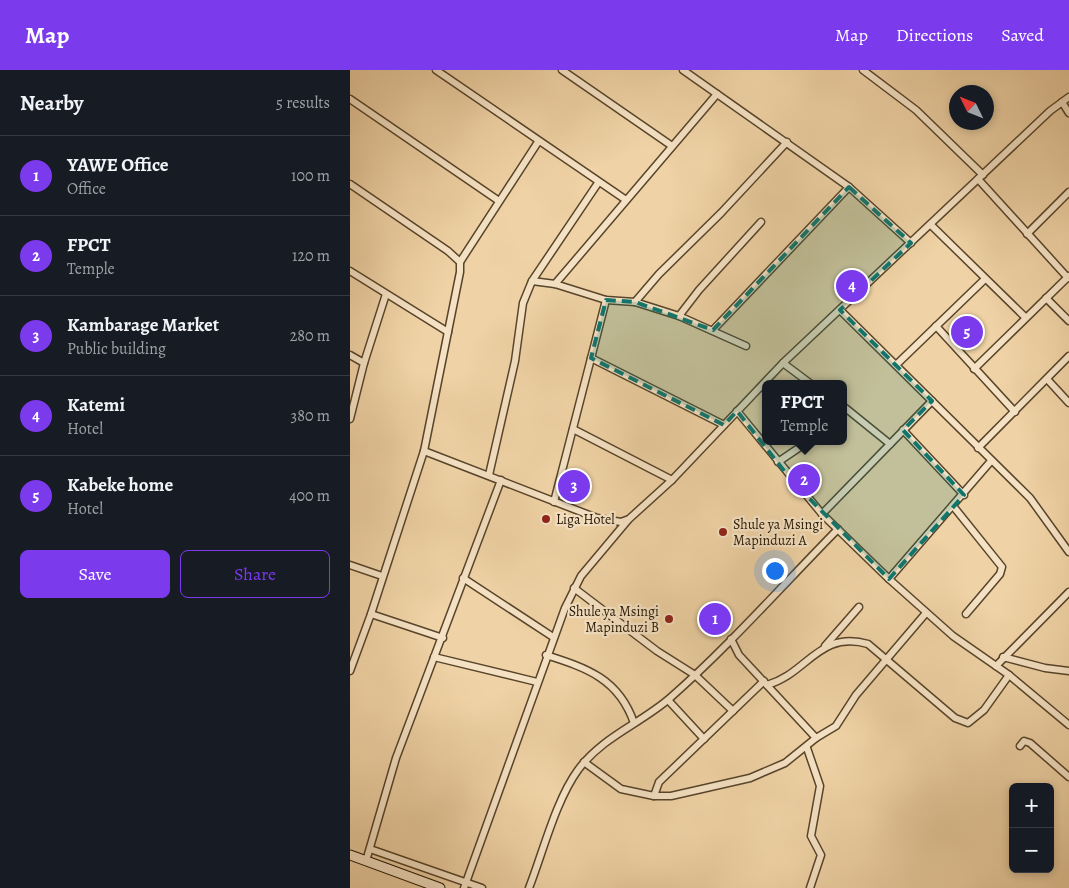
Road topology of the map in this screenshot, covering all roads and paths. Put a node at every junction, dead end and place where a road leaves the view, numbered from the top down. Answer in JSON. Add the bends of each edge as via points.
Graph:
{"nodes":[{"id":1,"x":436,"y":70,"type":"edge"},
{"id":2,"x":562,"y":70,"type":"edge"},
{"id":3,"x":683,"y":70,"type":"edge"},
{"id":4,"x":863,"y":70,"type":"edge"},
{"id":5,"x":717,"y":94,"type":"junction"},
{"id":6,"x":1069,"y":97,"type":"edge"},
{"id":7,"x":350,"y":99,"type":"edge"},
{"id":8,"x":1062,"y":102,"type":"junction"},
{"id":9,"x":1069,"y":113,"type":"edge"},
{"id":10,"x":538,"y":142,"type":"junction"},
{"id":11,"x":787,"y":142,"type":"junction"},
{"id":12,"x":672,"y":146,"type":"junction"},
{"id":13,"x":980,"y":177,"type":"junction"},
{"id":14,"x":598,"y":183,"type":"junction"},
{"id":15,"x":849,"y":187,"type":"junction"},
{"id":16,"x":351,"y":188,"type":"edge"},
{"id":17,"x":1069,"y":192,"type":"edge"},
{"id":18,"x":499,"y":200,"type":"junction"},
{"id":19,"x":626,"y":200,"type":"junction"},
{"id":20,"x":761,"y":222,"type":"dead end"},
{"id":21,"x":931,"y":225,"type":"junction"},
{"id":22,"x":1027,"y":234,"type":"junction"},
{"id":23,"x":911,"y":244,"type":"junction"},
{"id":24,"x":460,"y":262,"type":"junction"},
{"id":25,"x":350,"y":271,"type":"edge"},
{"id":26,"x":1068,"y":277,"type":"edge"},
{"id":27,"x":985,"y":279,"type":"junction"},
{"id":28,"x":532,"y":281,"type":"junction"},
{"id":29,"x":555,"y":284,"type":"junction"},
{"id":30,"x":386,"y":294,"type":"junction"},
{"id":31,"x":1046,"y":298,"type":"junction"},
{"id":32,"x":606,"y":300,"type":"junction"},
{"id":33,"x":635,"y":302,"type":"junction"},
{"id":34,"x":840,"y":310,"type":"junction"},
{"id":35,"x":679,"y":316,"type":"junction"},
{"id":36,"x":1025,"y":317,"type":"junction"},
{"id":37,"x":1069,"y":322,"type":"edge"},
{"id":38,"x":936,"y":326,"type":"junction"},
{"id":39,"x":713,"y":330,"type":"junction"},
{"id":40,"x":448,"y":332,"type":"junction"},
{"id":41,"x":746,"y":346,"type":"dead end"},
{"id":42,"x":350,"y":355,"type":"edge"},
{"id":43,"x":1069,"y":356,"type":"edge"},
{"id":44,"x":590,"y":358,"type":"junction"},
{"id":45,"x":364,"y":363,"type":"junction"},
{"id":46,"x":783,"y":363,"type":"junction"},
{"id":47,"x":896,"y":365,"type":"junction"},
{"id":48,"x":974,"y":369,"type":"junction"},
{"id":49,"x":767,"y":380,"type":"edge"},
{"id":50,"x":806,"y":380,"type":"edge"},
{"id":51,"x":1047,"y":380,"type":"junction"},
{"id":52,"x":762,"y":385,"type":"edge"},
{"id":53,"x":932,"y":401,"type":"junction"},
{"id":54,"x":1069,"y":403,"type":"edge"},
{"id":55,"x":847,"y":409,"type":"edge"},
{"id":56,"x":737,"y":411,"type":"junction"},
{"id":57,"x":850,"y":411,"type":"junction"},
{"id":58,"x":1015,"y":412,"type":"junction"},
{"id":59,"x":847,"y":413,"type":"edge"},
{"id":60,"x":350,"y":419,"type":"edge"},
{"id":61,"x":724,"y":425,"type":"junction"},
{"id":62,"x":573,"y":429,"type":"junction"},
{"id":63,"x":903,"y":430,"type":"junction"},
{"id":64,"x":762,"y":442,"type":"edge"},
{"id":65,"x":890,"y":444,"type":"junction"},
{"id":66,"x":764,"y":445,"type":"edge"},
{"id":67,"x":803,"y":445,"type":"edge"},
{"id":68,"x":978,"y":448,"type":"junction"},
{"id":69,"x":424,"y":451,"type":"junction"},
{"id":70,"x":991,"y":461,"type":"junction"},
{"id":71,"x":778,"y":462,"type":"junction"},
{"id":72,"x":489,"y":475,"type":"junction"},
{"id":73,"x":501,"y":480,"type":"junction"},
{"id":74,"x":672,"y":480,"type":"junction"},
{"id":75,"x":964,"y":495,"type":"junction"},
{"id":76,"x":554,"y":502,"type":"junction"},
{"id":77,"x":953,"y":506,"type":"junction"},
{"id":78,"x":822,"y":514,"type":"junction"},
{"id":79,"x":629,"y":520,"type":"junction"},
{"id":80,"x":838,"y":529,"type":"junction"},
{"id":81,"x":1068,"y":548,"type":"edge"},
{"id":82,"x":350,"y":565,"type":"edge"},
{"id":83,"x":382,"y":576,"type":"junction"},
{"id":84,"x":463,"y":578,"type":"junction"},
{"id":85,"x":889,"y":579,"type":"junction"},
{"id":86,"x":574,"y":588,"type":"junction"},
{"id":87,"x":1069,"y":592,"type":"edge"},
{"id":88,"x":859,"y":608,"type":"dead end"},
{"id":89,"x":926,"y":613,"type":"junction"},
{"id":90,"x":371,"y":614,"type":"junction"},
{"id":91,"x":966,"y":614,"type":"dead end"},
{"id":92,"x":553,"y":637,"type":"junction"},
{"id":93,"x":443,"y":638,"type":"junction"},
{"id":94,"x":731,"y":639,"type":"junction"},
{"id":95,"x":824,"y":646,"type":"junction"},
{"id":96,"x":546,"y":654,"type":"junction"},
{"id":97,"x":434,"y":657,"type":"junction"},
{"id":98,"x":1003,"y":657,"type":"junction"},
{"id":99,"x":886,"y":661,"type":"junction"},
{"id":100,"x":996,"y":666,"type":"junction"},
{"id":101,"x":350,"y":671,"type":"edge"},
{"id":102,"x":1069,"y":672,"type":"edge"},
{"id":103,"x":695,"y":675,"type":"junction"},
{"id":104,"x":1009,"y":675,"type":"junction"},
{"id":105,"x":537,"y":682,"type":"junction"},
{"id":106,"x":766,"y":683,"type":"junction"},
{"id":107,"x":668,"y":700,"type":"junction"},
{"id":108,"x":733,"y":711,"type":"junction"},
{"id":109,"x":634,"y":723,"type":"junction"},
{"id":110,"x":1069,"y":725,"type":"edge"},
{"id":111,"x":816,"y":738,"type":"junction"},
{"id":112,"x":704,"y":739,"type":"junction"},
{"id":113,"x":1020,"y":746,"type":"dead end"},
{"id":114,"x":807,"y":748,"type":"junction"},
{"id":115,"x":584,"y":762,"type":"junction"},
{"id":116,"x":1069,"y":777,"type":"edge"},
{"id":117,"x":654,"y":796,"type":"junction"},
{"id":118,"x":370,"y":849,"type":"junction"},
{"id":119,"x":350,"y":855,"type":"edge"},
{"id":120,"x":366,"y":861,"type":"junction"},
{"id":121,"x":465,"y":885,"type":"edge"},
{"id":122,"x":440,"y":888,"type":"edge"},
{"id":123,"x":482,"y":888,"type":"edge"},
{"id":124,"x":529,"y":888,"type":"edge"},
{"id":125,"x":810,"y":888,"type":"edge"}],
"edges":[{"from":1,"to":10,"type":"street"},
{"from":2,"to":12,"type":"street"},
{"from":3,"to":5,"type":"street"},
{"from":4,"to":13,"type":"street","via":[[947,138]]},
{"from":5,"to":11,"type":"street"},
{"from":5,"to":12,"type":"street"},
{"from":6,"to":8,"type":"street"},
{"from":7,"to":18,"type":"street"},
{"from":8,"to":9,"type":"street"},
{"from":8,"to":13,"type":"street"},
{"from":10,"to":14,"type":"street"},
{"from":10,"to":18,"type":"street"},
{"from":11,"to":15,"type":"street"},
{"from":11,"to":33,"type":"street","via":[[658,274]]},
{"from":12,"to":19,"type":"street"},
{"from":13,"to":21,"type":"street"},
{"from":13,"to":22,"type":"street"},
{"from":14,"to":19,"type":"street"},
{"from":14,"to":28,"type":"street"},
{"from":15,"to":23,"type":"street"},
{"from":15,"to":39,"type":"street"},
{"from":16,"to":24,"type":"street"},
{"from":17,"to":22,"type":"street"},
{"from":18,"to":24,"type":"street"},
{"from":19,"to":29,"type":"street"},
{"from":20,"to":35,"type":"street"},
{"from":21,"to":23,"type":"street"},
{"from":21,"to":27,"type":"street"},
{"from":22,"to":26,"type":"street"},
{"from":23,"to":34,"type":"street"},
{"from":24,"to":40,"type":"street"},
{"from":25,"to":30,"type":"street"},
{"from":26,"to":31,"type":"street"},
{"from":27,"to":36,"type":"street"},
{"from":27,"to":38,"type":"street"},
{"from":28,"to":29,"type":"street"},
{"from":28,"to":72,"type":"street","via":[[523,303],[515,360]]},
{"from":29,"to":32,"type":"street"},
{"from":30,"to":40,"type":"street"},
{"from":30,"to":45,"type":"street"},
{"from":31,"to":36,"type":"street"},
{"from":31,"to":37,"type":"street"},
{"from":32,"to":33,"type":"street"},
{"from":32,"to":44,"type":"street"},
{"from":33,"to":35,"type":"street"},
{"from":34,"to":46,"type":"street"},
{"from":34,"to":47,"type":"street"},
{"from":35,"to":39,"type":"street"},
{"from":36,"to":48,"type":"street"},
{"from":38,"to":47,"type":"street"},
{"from":38,"to":48,"type":"street"},
{"from":39,"to":41,"type":"street"},
{"from":40,"to":69,"type":"street"},
{"from":42,"to":45,"type":"street"},
{"from":43,"to":51,"type":"street"},
{"from":44,"to":61,"type":"street"},
{"from":44,"to":62,"type":"street"},
{"from":45,"to":60,"type":"street"},
{"from":46,"to":49,"type":"street"},
{"from":46,"to":50,"type":"street"},
{"from":47,"to":53,"type":"street"},
{"from":48,"to":58,"type":"street"},
{"from":51,"to":54,"type":"street"},
{"from":51,"to":58,"type":"street"},
{"from":52,"to":56,"type":"street"},
{"from":53,"to":63,"type":"street"},
{"from":53,"to":68,"type":"street"},
{"from":55,"to":57,"type":"street"},
{"from":56,"to":61,"type":"street"},
{"from":56,"to":64,"type":"street"},
{"from":57,"to":59,"type":"street"},
{"from":57,"to":65,"type":"street"},
{"from":58,"to":68,"type":"street"},
{"from":61,"to":74,"type":"street"},
{"from":62,"to":74,"type":"street"},
{"from":62,"to":76,"type":"street"},
{"from":63,"to":65,"type":"street"},
{"from":63,"to":75,"type":"street"},
{"from":65,"to":78,"type":"street"},
{"from":66,"to":71,"type":"street"},
{"from":67,"to":71,"type":"street"},
{"from":68,"to":70,"type":"street"},
{"from":69,"to":72,"type":"street"},
{"from":69,"to":83,"type":"street"},
{"from":70,"to":75,"type":"street"},
{"from":70,"to":81,"type":"street","via":[[1030,498]]},
{"from":71,"to":78,"type":"street"},
{"from":72,"to":73,"type":"street"},
{"from":73,"to":76,"type":"street"},
{"from":73,"to":84,"type":"street"},
{"from":74,"to":79,"type":"street"},
{"from":75,"to":77,"type":"street"},
{"from":76,"to":79,"type":"street","via":[[611,522]]},
{"from":77,"to":85,"type":"street"},
{"from":77,"to":91,"type":"street","via":[[1002,567],[1000,574]]},
{"from":78,"to":80,"type":"street"},
{"from":79,"to":86,"type":"street"},
{"from":80,"to":85,"type":"street"},
{"from":80,"to":94,"type":"street"},
{"from":82,"to":83,"type":"street"},
{"from":83,"to":90,"type":"street"},
{"from":84,"to":92,"type":"street"},
{"from":84,"to":93,"type":"street"},
{"from":85,"to":89,"type":"street"},
{"from":86,"to":92,"type":"street"},
{"from":86,"to":103,"type":"street","via":[[657,651]]},
{"from":87,"to":98,"type":"street"},
{"from":88,"to":95,"type":"street"},
{"from":89,"to":99,"type":"street"},
{"from":89,"to":100,"type":"street"},
{"from":90,"to":93,"type":"street"},
{"from":90,"to":101,"type":"street"},
{"from":92,"to":96,"type":"street"},
{"from":93,"to":97,"type":"street"},
{"from":94,"to":103,"type":"street"},
{"from":94,"to":106,"type":"street","via":[[739,655]]},
{"from":95,"to":99,"type":"street","via":[[842,641],[860,642],[868,644]]},
{"from":95,"to":106,"type":"street","via":[[784,679]]},
{"from":96,"to":105,"type":"street"},
{"from":96,"to":109,"type":"street","via":[[606,680],[623,698]]},
{"from":97,"to":105,"type":"street"},
{"from":97,"to":118,"type":"street","via":[[396,758]]},
{"from":98,"to":100,"type":"street"},
{"from":98,"to":102,"type":"street"},
{"from":99,"to":104,"type":"street","via":[[955,718],[968,722],[984,710]]},
{"from":99,"to":111,"type":"street","via":[[836,726]]},
{"from":100,"to":104,"type":"street"},
{"from":103,"to":107,"type":"street"},
{"from":103,"to":108,"type":"street"},
{"from":104,"to":110,"type":"street"},
{"from":105,"to":121,"type":"street"},
{"from":106,"to":108,"type":"street"},
{"from":106,"to":111,"type":"street"},
{"from":107,"to":109,"type":"street"},
{"from":107,"to":112,"type":"street"},
{"from":108,"to":112,"type":"street"},
{"from":109,"to":115,"type":"street","via":[[599,746]]},
{"from":111,"to":114,"type":"street"},
{"from":112,"to":117,"type":"street","via":[[659,782]]},
{"from":113,"to":116,"type":"street","via":[[1024,741],[1028,742]]},
{"from":114,"to":117,"type":"street","via":[[785,763],[750,778],[670,796]]},
{"from":114,"to":125,"type":"street","via":[[820,786],[811,836],[821,855]]},
{"from":115,"to":117,"type":"street","via":[[621,789]]},
{"from":115,"to":124,"type":"street","via":[[567,788]]},
{"from":118,"to":120,"type":"street"},
{"from":118,"to":121,"type":"street"},
{"from":119,"to":120,"type":"main road"},
{"from":120,"to":122,"type":"main road"},
{"from":121,"to":123,"type":"street"}]}
